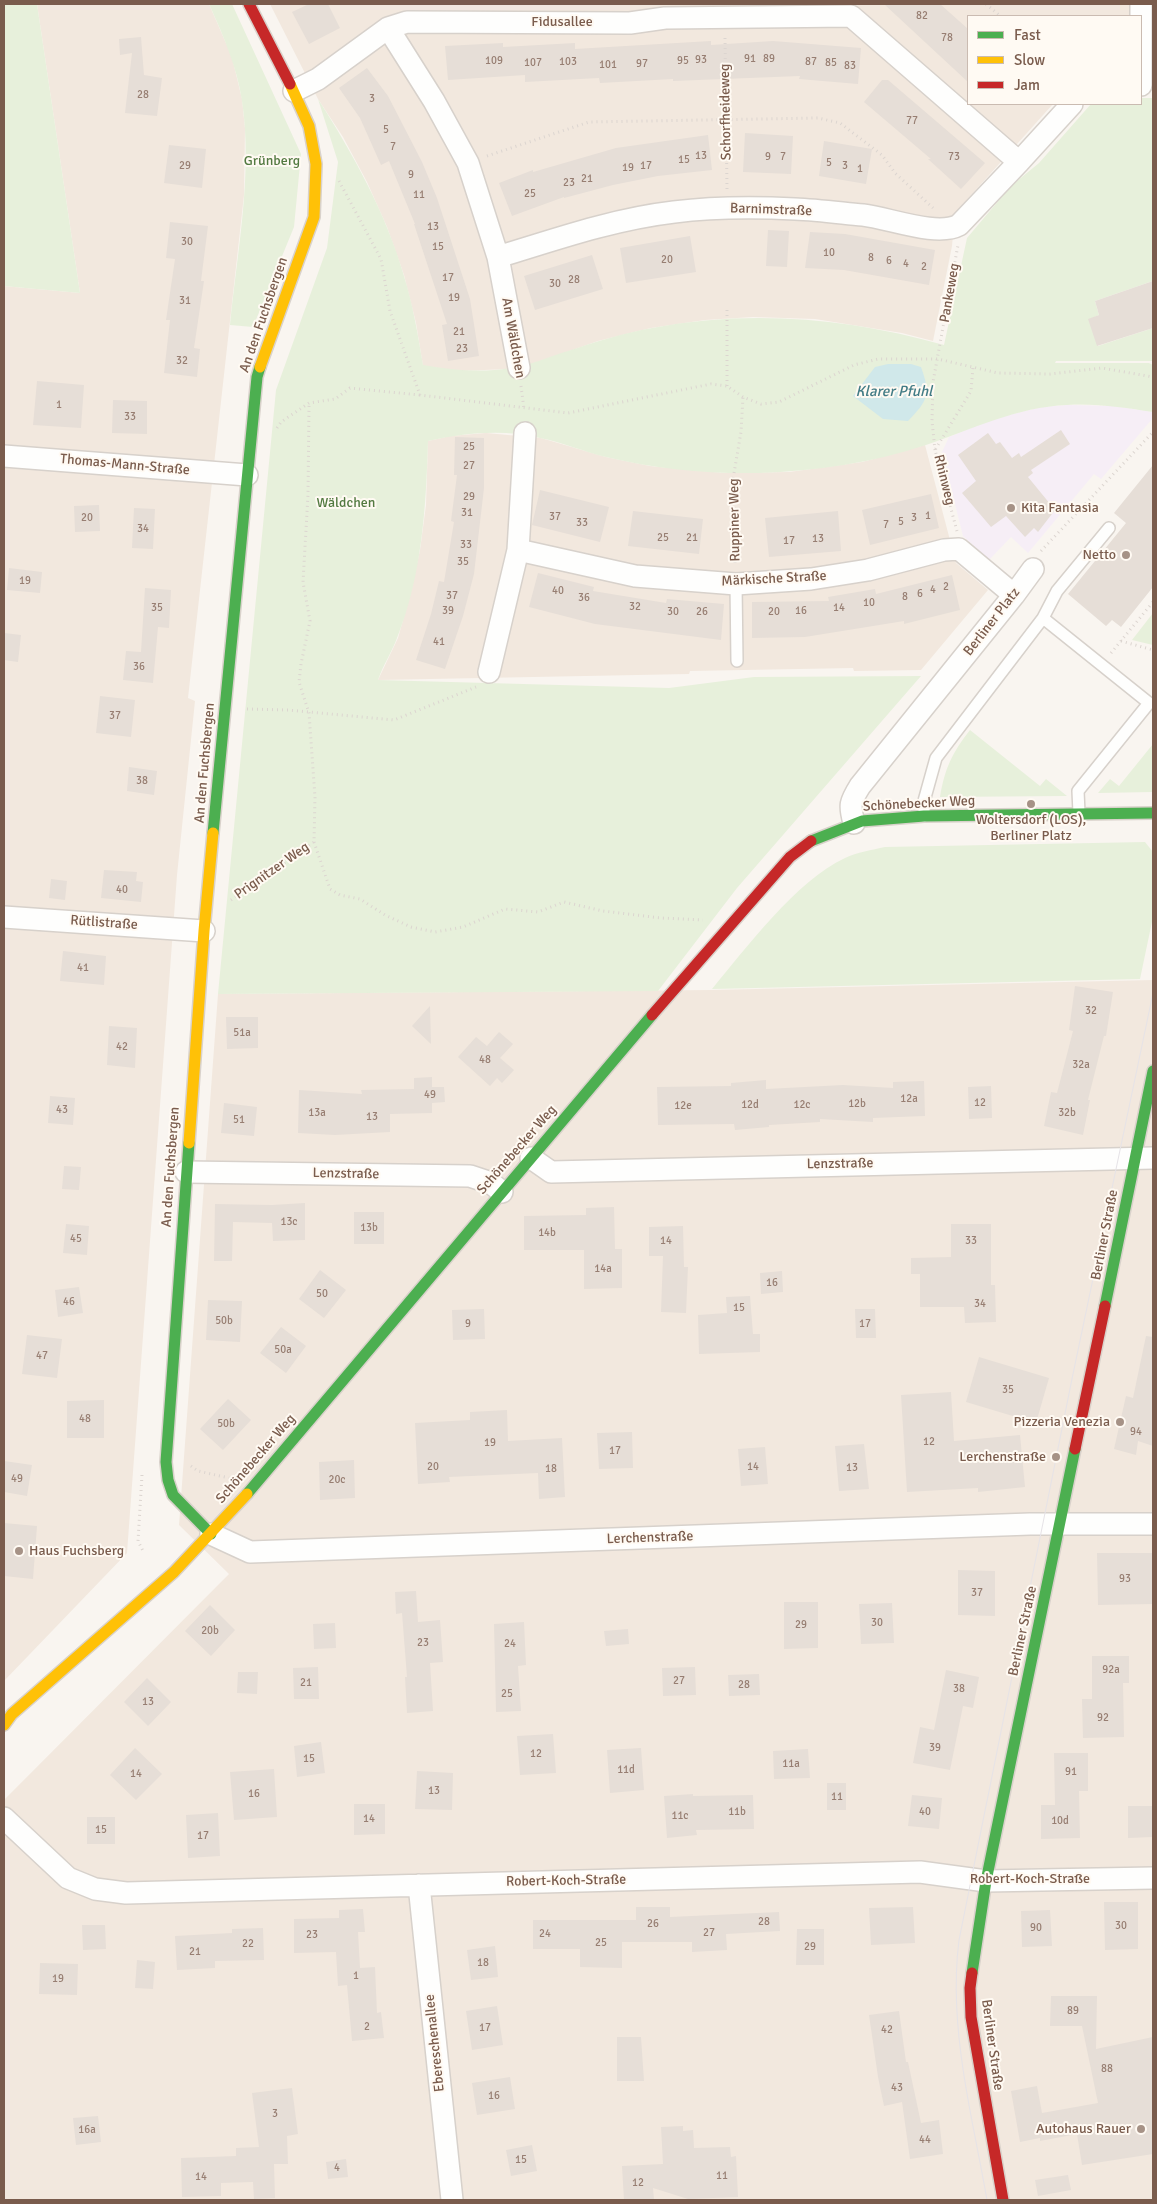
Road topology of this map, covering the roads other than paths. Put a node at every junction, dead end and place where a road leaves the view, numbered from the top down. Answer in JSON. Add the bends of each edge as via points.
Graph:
{"nodes":[{"id":1,"x":249,"y":4,"type":"edge"},
{"id":2,"x":851,"y":10,"type":"edge"},
{"id":3,"x":388,"y":28,"type":"junction"},
{"id":4,"x":294,"y":91,"type":"junction"},
{"id":5,"x":1071,"y":105,"type":"edge"},
{"id":6,"x":1019,"y":162,"type":"junction"},
{"id":7,"x":498,"y":257,"type":"junction"},
{"id":8,"x":519,"y":368,"type":"road end"},
{"id":9,"x":525,"y":433,"type":"road end"},
{"id":10,"x":4,"y":456,"type":"edge"},
{"id":11,"x":247,"y":475,"type":"junction"},
{"id":12,"x":1109,"y":528,"type":"dead end"},
{"id":13,"x":518,"y":550,"type":"junction"},
{"id":14,"x":1033,"y":569,"type":"road end"},
{"id":15,"x":736,"y":584,"type":"junction"},
{"id":16,"x":1014,"y":595,"type":"junction"},
{"id":17,"x":1043,"y":618,"type":"junction"},
{"id":18,"x":737,"y":661,"type":"dead end"},
{"id":19,"x":489,"y":672,"type":"road end"},
{"id":20,"x":1080,"y":813,"type":"junction"},
{"id":21,"x":1153,"y":813,"type":"edge"},
{"id":22,"x":924,"y":816,"type":"junction"},
{"id":23,"x":854,"y":823,"type":"junction"},
{"id":24,"x":4,"y":917,"type":"edge"},
{"id":25,"x":204,"y":931,"type":"junction"},
{"id":26,"x":1153,"y":1071,"type":"edge"},
{"id":27,"x":531,"y":1158,"type":"junction"},
{"id":28,"x":1144,"y":1158,"type":"edge"},
{"id":29,"x":186,"y":1172,"type":"junction"},
{"id":30,"x":502,"y":1192,"type":"junction"},
{"id":31,"x":1061,"y":1524,"type":"junction"},
{"id":32,"x":1153,"y":1524,"type":"edge"},
{"id":33,"x":211,"y":1534,"type":"junction"},
{"id":34,"x":4,"y":1726,"type":"edge"},
{"id":35,"x":4,"y":1818,"type":"edge"},
{"id":36,"x":1153,"y":1878,"type":"edge"},
{"id":37,"x":986,"y":1881,"type":"junction"},
{"id":38,"x":419,"y":1885,"type":"junction"},
{"id":39,"x":452,"y":2200,"type":"edge"},
{"id":40,"x":1003,"y":2200,"type":"edge"}],
"edges":[{"from":1,"to":4,"type":"street","name":"An den Fuchsbergen"},
{"from":2,"to":3,"type":"street","name":"Fidusallee","via":[[630,22],[407,22]]},
{"from":2,"to":6,"type":"street","name":"Fidusallee"},
{"from":3,"to":4,"type":"street","name":"Fidusallee","via":[[318,79]]},
{"from":3,"to":7,"type":"street","name":"Am Wäldchen","via":[[468,163]]},
{"from":4,"to":11,"type":"street","name":"An den Fuchsbergen","via":[[309,126],[316,164],[314,217],[257,377]]},
{"from":5,"to":6,"type":"street"},
{"from":6,"to":7,"type":"street","name":"Barnimstraße","via":[[952,229],[855,214],[728,208],[638,218],[564,236]]},
{"from":7,"to":8,"type":"street","name":"Am Wäldchen"},
{"from":9,"to":13,"type":"street"},
{"from":10,"to":11,"type":"street","name":"Thomas-Mann-Straße"},
{"from":11,"to":25,"type":"street","name":"An den Fuchsbergen"},
{"from":12,"to":17,"type":"lane","via":[[1057,591]]},
{"from":13,"to":15,"type":"street","name":"Märkische Straße","via":[[635,576]]},
{"from":13,"to":19,"type":"street"},
{"from":14,"to":16,"type":"street","name":"Berliner Platz"},
{"from":15,"to":16,"type":"street","name":"Märkische Straße","via":[[868,570],[959,549]]},
{"from":15,"to":18,"type":"lane"},
{"from":16,"to":23,"type":"street","name":"Berliner Platz","via":[[860,786],[850,807]]},
{"from":17,"to":20,"type":"lane","via":[[1149,703],[1078,791]]},
{"from":17,"to":22,"type":"lane","via":[[936,758],[924,801]]},
{"from":20,"to":21,"type":"street","name":"Schönebecker Weg"},
{"from":20,"to":22,"type":"street","name":"Schönebecker Weg"},
{"from":22,"to":23,"type":"street","name":"Schönebecker Weg"},
{"from":23,"to":27,"type":"street","name":"Schönebecker Weg","via":[[814,839],[790,856]]},
{"from":24,"to":25,"type":"street","name":"Rütlistraße"},
{"from":25,"to":29,"type":"street","name":"An den Fuchsbergen"},
{"from":26,"to":28,"type":"street","name":"Berliner Straße"},
{"from":27,"to":28,"type":"street","name":"Lenzstraße","via":[[551,1172]]},
{"from":27,"to":30,"type":"street","name":"Schönebecker Weg"},
{"from":28,"to":31,"type":"street","name":"Berliner Straße"},
{"from":29,"to":30,"type":"street","name":"Lenzstraße","via":[[470,1176],[491,1183]]},
{"from":29,"to":33,"type":"street","name":"An den Fuchsbergen","via":[[166,1462],[173,1496]]},
{"from":30,"to":33,"type":"street","name":"Schönebecker Weg"},
{"from":31,"to":32,"type":"street","name":"Lerchenstraße"},
{"from":31,"to":33,"type":"street","name":"Lerchenstraße","via":[[250,1552]]},
{"from":31,"to":37,"type":"street","name":"Berliner Straße"},
{"from":33,"to":34,"type":"street","name":"Schönebecker Weg","via":[[174,1572],[12,1714]]},
{"from":35,"to":38,"type":"street","name":"Robert-Koch-Straße","via":[[68,1878],[95,1889],[126,1893]]},
{"from":36,"to":37,"type":"street","name":"Robert-Koch-Straße"},
{"from":37,"to":38,"type":"street","name":"Robert-Koch-Straße","via":[[920,1872]]},
{"from":37,"to":40,"type":"street","name":"Berliner Straße","via":[[970,1988],[971,2016]]},
{"from":38,"to":39,"type":"street","name":"Ebereschenallee"}]}
